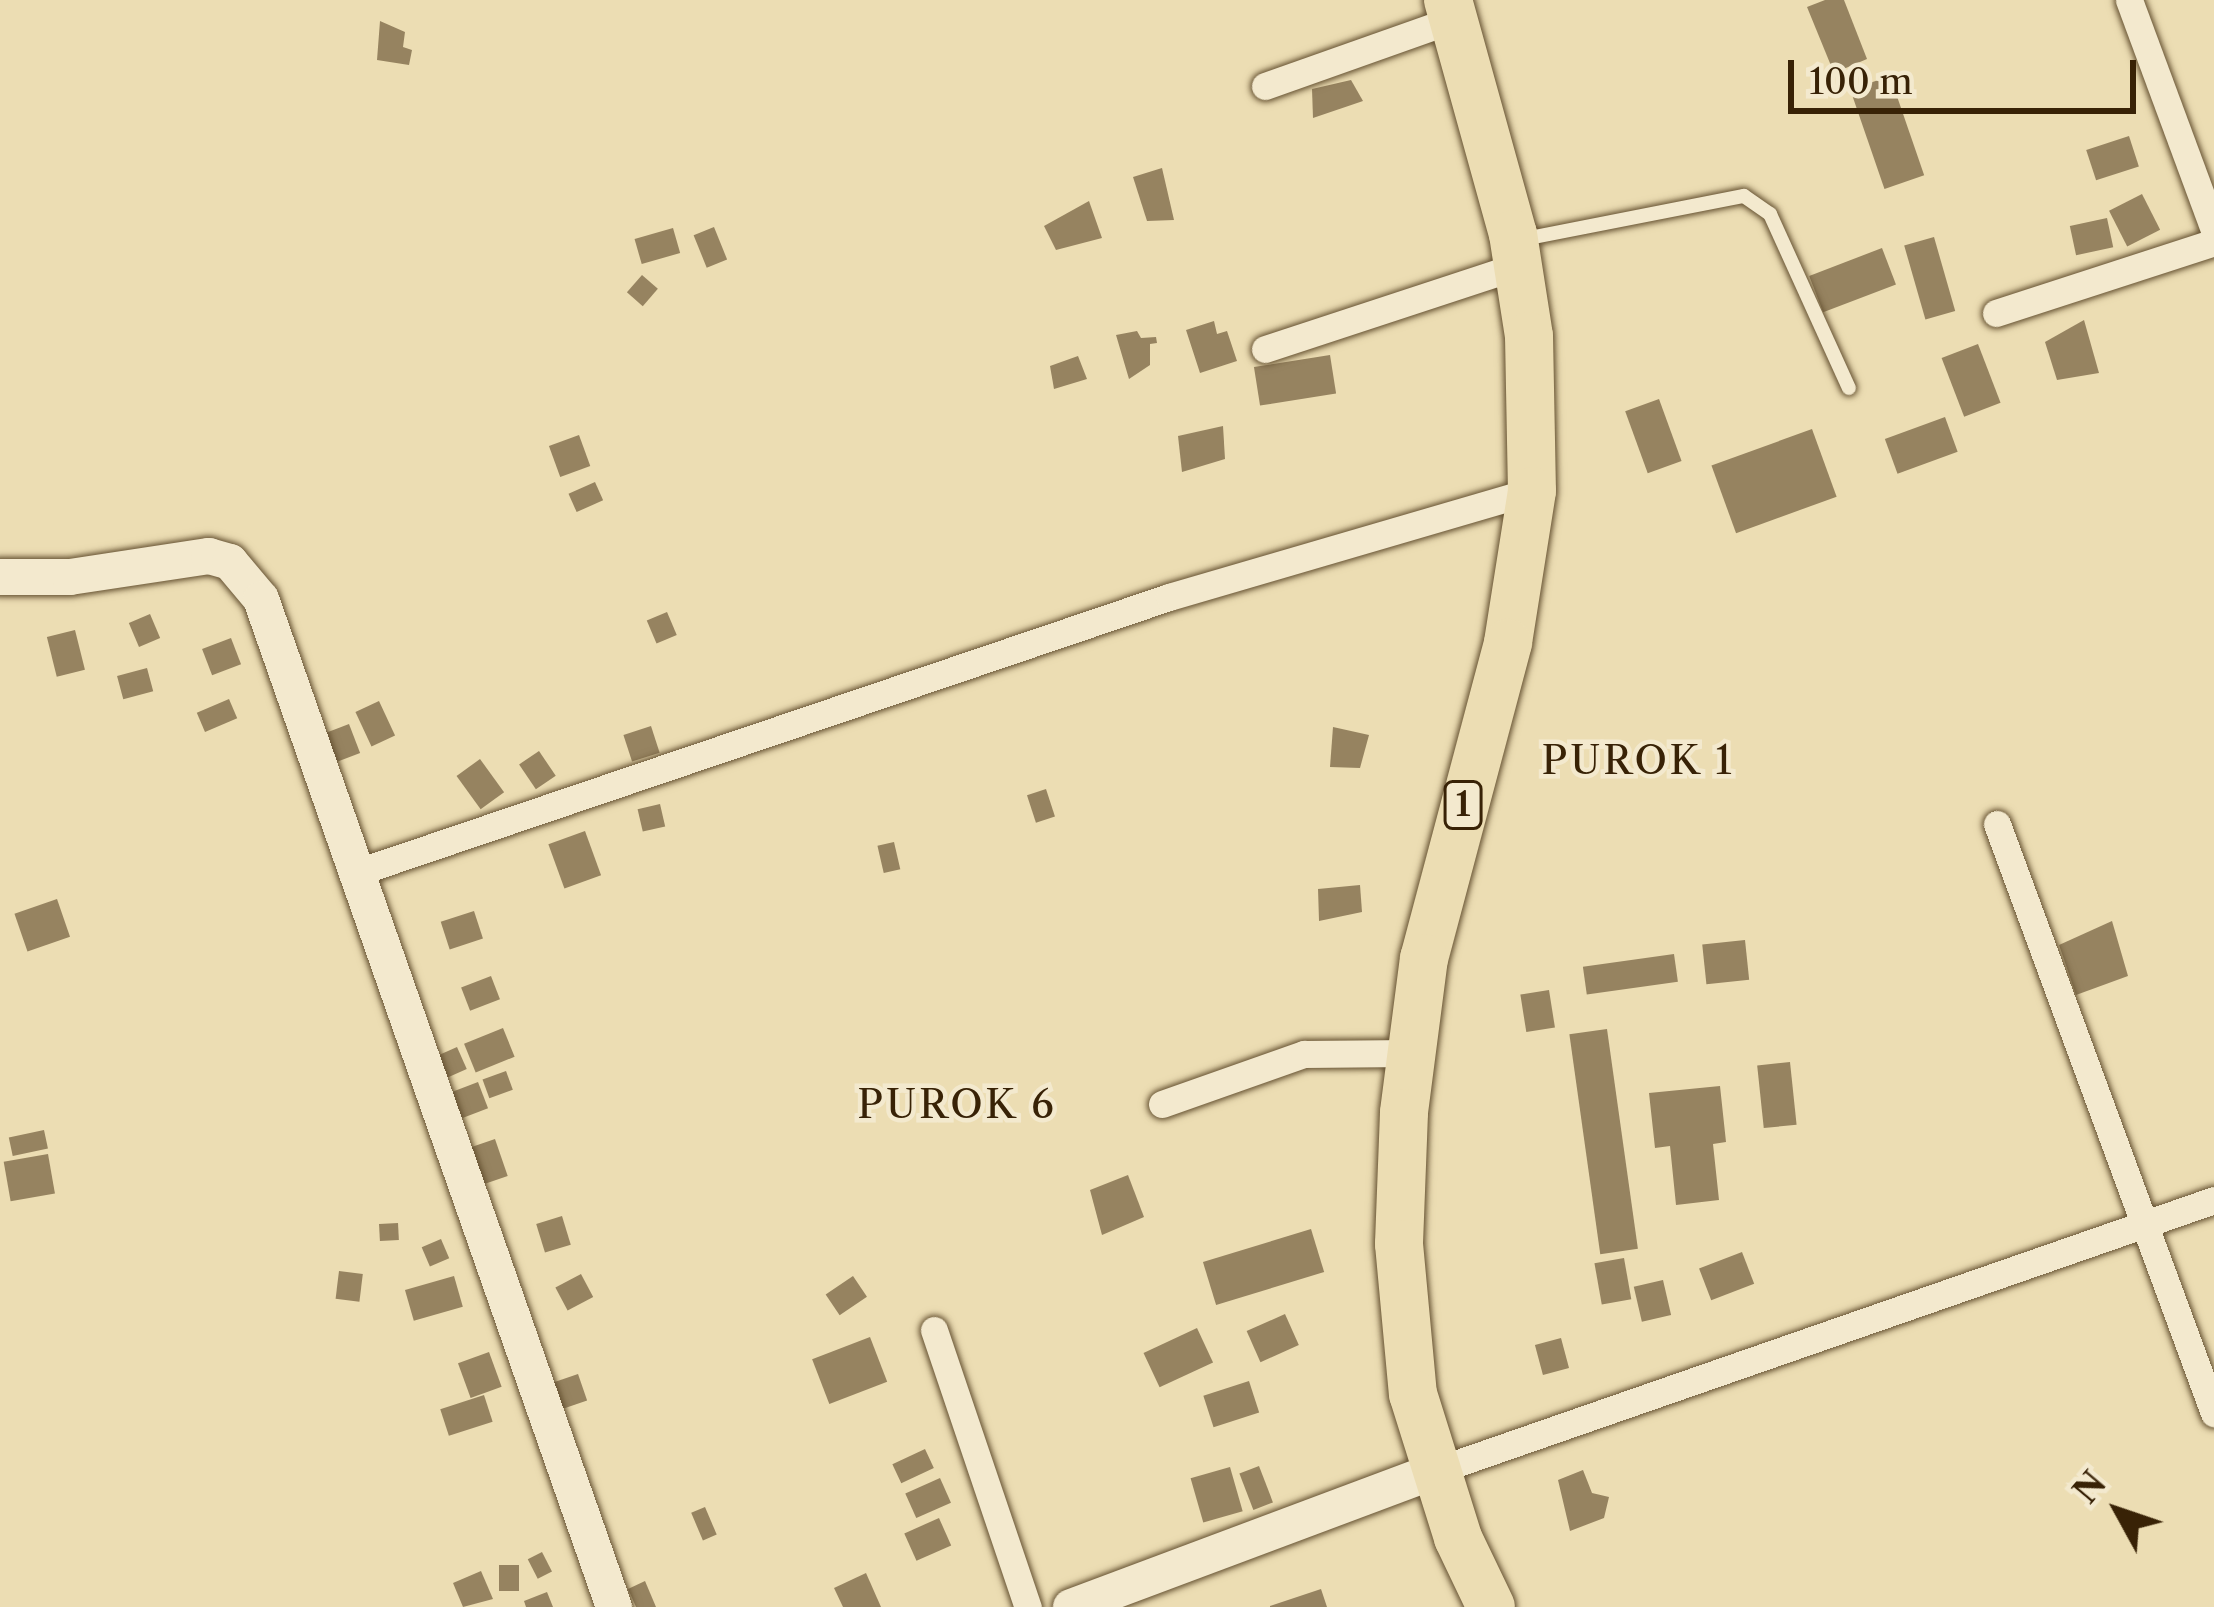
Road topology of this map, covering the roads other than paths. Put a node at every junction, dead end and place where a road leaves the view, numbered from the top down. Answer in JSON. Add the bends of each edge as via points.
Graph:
{"nodes":[{"id":1,"x":2129,"y":0,"type":"edge"},
{"id":2,"x":1451,"y":10,"type":"edge"},
{"id":3,"x":1265,"y":86,"type":"dead end"},
{"id":4,"x":2214,"y":230,"type":"edge"},
{"id":5,"x":2214,"y":242,"type":"edge"},
{"id":6,"x":1515,"y":254,"type":"junction"},
{"id":7,"x":1996,"y":313,"type":"dead end"},
{"id":8,"x":1264,"y":350,"type":"dead end"},
{"id":9,"x":1849,"y":388,"type":"dead end"},
{"id":10,"x":1532,"y":491,"type":"junction"},
{"id":11,"x":0,"y":577,"type":"edge"},
{"id":12,"x":1996,"y":824,"type":"dead end"},
{"id":13,"x":355,"y":873,"type":"junction"},
{"id":14,"x":1410,"y":1053,"type":"junction"},
{"id":15,"x":1162,"y":1104,"type":"dead end"},
{"id":16,"x":2214,"y":1200,"type":"edge"},
{"id":17,"x":2144,"y":1221,"type":"junction"},
{"id":18,"x":934,"y":1330,"type":"dead end"},
{"id":19,"x":2214,"y":1413,"type":"edge"},
{"id":20,"x":1435,"y":1471,"type":"junction"},
{"id":21,"x":614,"y":1607,"type":"edge"},
{"id":22,"x":1028,"y":1607,"type":"edge"},
{"id":23,"x":1071,"y":1607,"type":"edge"},
{"id":24,"x":1491,"y":1607,"type":"edge"}],
"edges":[{"from":1,"to":4,"type":"street"},
{"from":2,"to":3,"type":"street"},
{"from":2,"to":6,"type":"highway","number":"1"},
{"from":5,"to":7,"type":"street"},
{"from":6,"to":8,"type":"street"},
{"from":6,"to":9,"type":"lane","via":[[1744,196],[1770,214]]},
{"from":6,"to":10,"type":"highway","number":"1","via":[[1529,336]]},
{"from":10,"to":13,"type":"street","via":[[1169,597]]},
{"from":10,"to":14,"type":"highway","number":"1","via":[[1508,644],[1424,958]]},
{"from":11,"to":13,"type":"street","via":[[70,578],[209,556],[230,562],[261,599]]},
{"from":12,"to":17,"type":"street"},
{"from":13,"to":21,"type":"street"},
{"from":14,"to":15,"type":"street","via":[[1304,1054]]},
{"from":14,"to":20,"type":"highway","number":"1","via":[[1400,1179],[1403,1320]]},
{"from":16,"to":17,"type":"street"},
{"from":17,"to":19,"type":"street"},
{"from":17,"to":20,"type":"street"},
{"from":18,"to":22,"type":"street"},
{"from":20,"to":23,"type":"street"},
{"from":20,"to":24,"type":"highway","number":"1"}]}
